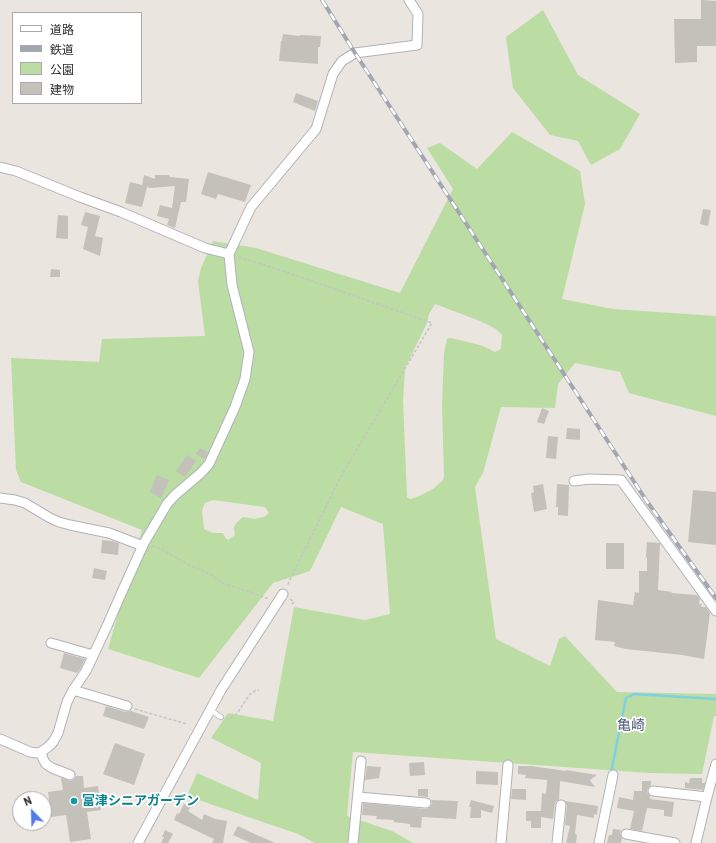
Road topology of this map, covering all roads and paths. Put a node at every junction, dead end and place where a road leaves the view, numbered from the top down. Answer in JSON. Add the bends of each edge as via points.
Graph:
{"nodes":[{"id":1,"x":409,"y":0,"type":"edge"},
{"id":2,"x":0,"y":167,"type":"edge"},
{"id":3,"x":229,"y":254,"type":"junction"},
{"id":4,"x":574,"y":481,"type":"dead end"},
{"id":5,"x":0,"y":498,"type":"edge"},
{"id":6,"x":144,"y":544,"type":"junction"},
{"id":7,"x":290,"y":580,"type":"dead end"},
{"id":8,"x":283,"y":594,"type":"dead end"},
{"id":9,"x":278,"y":602,"type":"junction"},
{"id":10,"x":716,"y":611,"type":"edge"},
{"id":11,"x":51,"y":643,"type":"dead end"},
{"id":12,"x":93,"y":655,"type":"junction"},
{"id":13,"x":73,"y":690,"type":"junction"},
{"id":14,"x":259,"y":690,"type":"dead end"},
{"id":15,"x":127,"y":706,"type":"joint"},
{"id":16,"x":210,"y":710,"type":"junction"},
{"id":17,"x":221,"y":717,"type":"joint"},
{"id":18,"x":187,"y":724,"type":"dead end"},
{"id":19,"x":0,"y":739,"type":"edge"},
{"id":20,"x":42,"y":752,"type":"junction"},
{"id":21,"x":361,"y":761,"type":"dead end"},
{"id":22,"x":716,"y":764,"type":"edge"},
{"id":23,"x":508,"y":765,"type":"dead end"},
{"id":24,"x":70,"y":775,"type":"dead end"},
{"id":25,"x":613,"y":775,"type":"dead end"},
{"id":26,"x":653,"y":791,"type":"dead end"},
{"id":27,"x":707,"y":796,"type":"junction"},
{"id":28,"x":358,"y":797,"type":"junction"},
{"id":29,"x":426,"y":803,"type":"dead end"},
{"id":30,"x":561,"y":805,"type":"dead end"},
{"id":31,"x":626,"y":834,"type":"dead end"},
{"id":32,"x":138,"y":843,"type":"edge"},
{"id":33,"x":353,"y":843,"type":"edge"},
{"id":34,"x":501,"y":843,"type":"edge"},
{"id":35,"x":557,"y":843,"type":"edge"},
{"id":36,"x":599,"y":843,"type":"edge"},
{"id":37,"x":675,"y":843,"type":"edge"},
{"id":38,"x":696,"y":843,"type":"edge"}],
"edges":[{"from":1,"to":3,"type":"street","via":[[418,14],[417,45],[355,53],[342,61],[333,74],[316,129],[251,207]]},
{"from":2,"to":3,"type":"street","via":[[121,212],[205,248]]},
{"from":3,"to":6,"type":"street","via":[[232,285],[249,352],[245,379],[209,464],[167,504]]},
{"from":3,"to":7,"type":"path","via":[[432,323],[341,476]]},
{"from":4,"to":10,"type":"street","via":[[621,480]]},
{"from":5,"to":6,"type":"street","via":[[25,503],[59,522]]},
{"from":6,"to":9,"type":"path","via":[[165,551],[224,584]]},
{"from":6,"to":12,"type":"street"},
{"from":8,"to":9,"type":"street"},
{"from":9,"to":16,"type":"street","via":[[244,652]]},
{"from":11,"to":12,"type":"street"},
{"from":12,"to":13,"type":"street"},
{"from":13,"to":15,"type":"street"},
{"from":13,"to":20,"type":"street","via":[[58,733]]},
{"from":14,"to":17,"type":"path","via":[[250,694],[236,715],[225,720]]},
{"from":15,"to":18,"type":"path"},
{"from":16,"to":17,"type":"lane"},
{"from":16,"to":32,"type":"street"},
{"from":19,"to":20,"type":"street","via":[[30,752]]},
{"from":20,"to":24,"type":"street","via":[[46,764]]},
{"from":21,"to":28,"type":"street"},
{"from":22,"to":27,"type":"street"},
{"from":23,"to":34,"type":"street"},
{"from":25,"to":36,"type":"street"},
{"from":26,"to":27,"type":"street"},
{"from":27,"to":38,"type":"street"},
{"from":28,"to":29,"type":"street"},
{"from":28,"to":33,"type":"street"},
{"from":30,"to":35,"type":"street"},
{"from":31,"to":37,"type":"street"}]}
